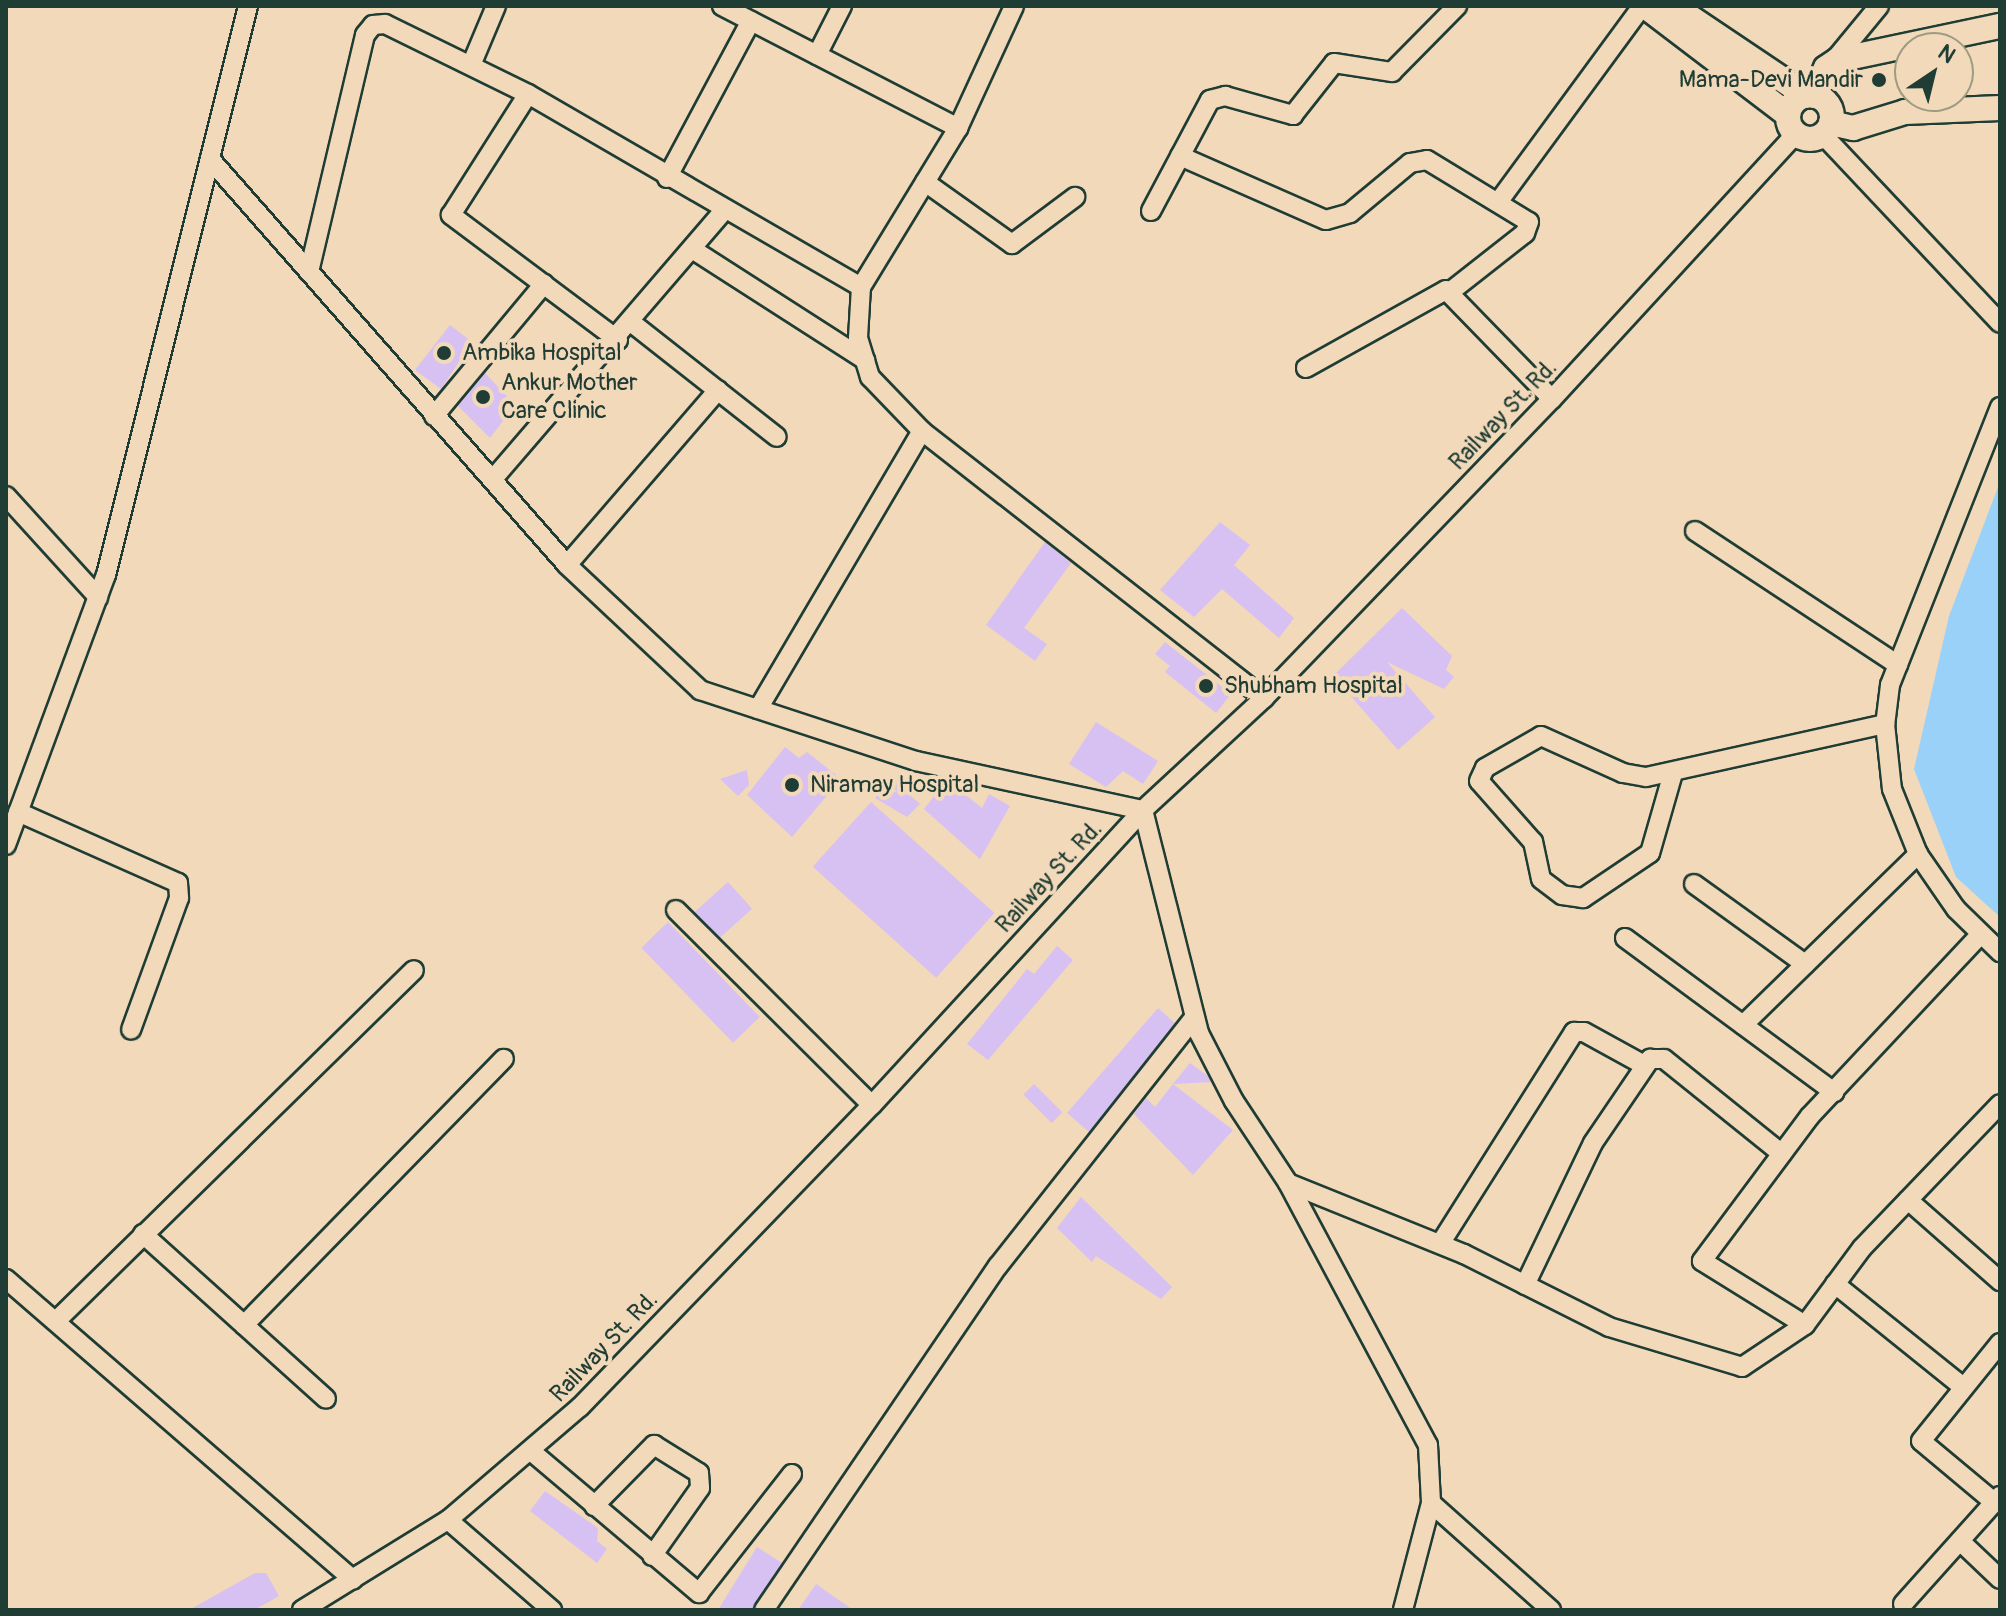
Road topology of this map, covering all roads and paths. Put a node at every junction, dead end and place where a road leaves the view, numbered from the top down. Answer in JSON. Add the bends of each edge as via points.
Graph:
{"nodes":[{"id":1,"x":248,"y":6,"type":"edge"},
{"id":2,"x":496,"y":6,"type":"edge"},
{"id":3,"x":722,"y":6,"type":"edge"},
{"id":4,"x":842,"y":6,"type":"edge"},
{"id":5,"x":1014,"y":6,"type":"edge"},
{"id":6,"x":1457,"y":6,"type":"edge"},
{"id":7,"x":1644,"y":6,"type":"edge"},
{"id":8,"x":1673,"y":6,"type":"edge"},
{"id":9,"x":1879,"y":6,"type":"edge"},
{"id":10,"x":751,"y":21,"type":"junction"},
{"id":11,"x":2000,"y":26,"type":"edge"},
{"id":12,"x":817,"y":55,"type":"junction"},
{"id":13,"x":472,"y":63,"type":"junction"},
{"id":14,"x":1819,"y":82,"type":"junction"},
{"id":15,"x":528,"y":94,"type":"junction"},
{"id":16,"x":2000,"y":108,"type":"edge"},
{"id":17,"x":1792,"y":125,"type":"junction"},
{"id":18,"x":958,"y":128,"type":"junction"},
{"id":19,"x":1827,"y":129,"type":"junction"},
{"id":20,"x":1180,"y":156,"type":"junction"},
{"id":21,"x":210,"y":159,"type":"junction"},
{"id":22,"x":667,"y":178,"type":"junction"},
{"id":23,"x":925,"y":182,"type":"junction"},
{"id":24,"x":1075,"y":197,"type":"dead end"},
{"id":25,"x":1499,"y":201,"type":"junction"},
{"id":26,"x":724,"y":210,"type":"junction"},
{"id":27,"x":1151,"y":211,"type":"dead end"},
{"id":28,"x":692,"y":249,"type":"junction"},
{"id":29,"x":309,"y":272,"type":"junction"},
{"id":30,"x":544,"y":284,"type":"junction"},
{"id":31,"x":861,"y":287,"type":"junction"},
{"id":32,"x":1451,"y":291,"type":"junction"},
{"id":33,"x":632,"y":323,"type":"junction"},
{"id":34,"x":2000,"y":323,"type":"edge"},
{"id":35,"x":618,"y":340,"type":"junction"},
{"id":36,"x":865,"y":360,"type":"junction"},
{"id":37,"x":1306,"y":368,"type":"dead end"},
{"id":38,"x":718,"y":390,"type":"junction"},
{"id":39,"x":1552,"y":399,"type":"junction"},
{"id":40,"x":2000,"y":407,"type":"edge"},
{"id":41,"x":434,"y":416,"type":"junction"},
{"id":42,"x":922,"y":431,"type":"junction"},
{"id":43,"x":777,"y":437,"type":"dead end"},
{"id":44,"x":493,"y":479,"type":"junction"},
{"id":45,"x":6,"y":496,"type":"edge"},
{"id":46,"x":1695,"y":531,"type":"dead end"},
{"id":47,"x":567,"y":565,"type":"junction"},
{"id":48,"x":98,"y":597,"type":"junction"},
{"id":49,"x":1898,"y":665,"type":"junction"},
{"id":50,"x":1264,"y":698,"type":"junction"},
{"id":51,"x":758,"y":709,"type":"junction"},
{"id":52,"x":1885,"y":724,"type":"junction"},
{"id":53,"x":1673,"y":773,"type":"junction"},
{"id":54,"x":1143,"y":810,"type":"junction"},
{"id":55,"x":18,"y":812,"type":"junction"},
{"id":56,"x":6,"y":845,"type":"edge"},
{"id":57,"x":1918,"y":854,"type":"junction"},
{"id":58,"x":1694,"y":884,"type":"dead end"},
{"id":59,"x":676,"y":910,"type":"dead end"},
{"id":60,"x":1980,"y":935,"type":"junction"},
{"id":61,"x":1625,"y":938,"type":"dead end"},
{"id":62,"x":2000,"y":952,"type":"edge"},
{"id":63,"x":1805,"y":964,"type":"junction"},
{"id":64,"x":414,"y":970,"type":"dead end"},
{"id":65,"x":1194,"y":1018,"type":"junction"},
{"id":66,"x":1743,"y":1025,"type":"junction"},
{"id":67,"x":131,"y":1030,"type":"dead end"},
{"id":68,"x":504,"y":1059,"type":"dead end"},
{"id":69,"x":1644,"y":1065,"type":"junction"},
{"id":70,"x":1834,"y":1092,"type":"junction"},
{"id":71,"x":2000,"y":1104,"type":"edge"},
{"id":72,"x":872,"y":1105,"type":"junction"},
{"id":73,"x":1993,"y":1125,"type":"edge"},
{"id":74,"x":1782,"y":1154,"type":"junction"},
{"id":75,"x":1288,"y":1183,"type":"junction"},
{"id":76,"x":1908,"y":1200,"type":"junction"},
{"id":77,"x":143,"y":1234,"type":"junction"},
{"id":78,"x":1440,"y":1244,"type":"junction"},
{"id":79,"x":6,"y":1279,"type":"edge"},
{"id":80,"x":2000,"y":1281,"type":"edge"},
{"id":81,"x":1835,"y":1284,"type":"junction"},
{"id":82,"x":1525,"y":1285,"type":"junction"},
{"id":83,"x":56,"y":1321,"type":"junction"},
{"id":84,"x":244,"y":1325,"type":"junction"},
{"id":85,"x":1805,"y":1325,"type":"junction"},
{"id":86,"x":2000,"y":1343,"type":"edge"},
{"id":87,"x":1962,"y":1386,"type":"junction"},
{"id":88,"x":326,"y":1399,"type":"dead end"},
{"id":89,"x":532,"y":1452,"type":"junction"},
{"id":90,"x":792,"y":1474,"type":"dead end"},
{"id":91,"x":1997,"y":1499,"type":"edge"},
{"id":92,"x":1431,"y":1503,"type":"junction"},
{"id":93,"x":594,"y":1506,"type":"junction"},
{"id":94,"x":448,"y":1520,"type":"junction"},
{"id":95,"x":1960,"y":1541,"type":"junction"},
{"id":96,"x":652,"y":1556,"type":"junction"},
{"id":97,"x":2000,"y":1579,"type":"edge"},
{"id":98,"x":353,"y":1580,"type":"junction"},
{"id":99,"x":1903,"y":1604,"type":"dead end"},
{"id":100,"x":302,"y":1610,"type":"edge"},
{"id":101,"x":552,"y":1610,"type":"edge"},
{"id":102,"x":764,"y":1610,"type":"edge"},
{"id":103,"x":1403,"y":1610,"type":"edge"},
{"id":104,"x":1551,"y":1610,"type":"edge"}],
"edges":[{"from":1,"to":21,"type":"street"},
{"from":2,"to":13,"type":"street"},
{"from":3,"to":10,"type":"street"},
{"from":4,"to":12,"type":"street"},
{"from":5,"to":18,"type":"street"},
{"from":6,"to":20,"type":"street","via":[[1392,72],[1334,63],[1293,115],[1217,96]]},
{"from":7,"to":17,"type":"main road"},
{"from":7,"to":25,"type":"street"},
{"from":8,"to":14,"type":"main road","via":[[1781,77]]},
{"from":9,"to":14,"type":"street"},
{"from":10,"to":12,"type":"street"},
{"from":10,"to":22,"type":"street"},
{"from":11,"to":14,"type":"main road"},
{"from":12,"to":18,"type":"street"},
{"from":13,"to":15,"type":"street"},
{"from":13,"to":29,"type":"street","via":[[385,24],[368,30]]},
{"from":14,"to":17,"type":"main road"},
{"from":14,"to":19,"type":"main road"},
{"from":15,"to":22,"type":"street"},
{"from":15,"to":30,"type":"street","via":[[451,215]]},
{"from":16,"to":19,"type":"main road","via":[[1905,112],[1853,128]]},
{"from":17,"to":19,"type":"main road"},
{"from":17,"to":39,"type":"street","name":"Railway St. Rd."},
{"from":18,"to":23,"type":"street"},
{"from":19,"to":34,"type":"street"},
{"from":20,"to":25,"type":"street","via":[[1314,219],[1350,213],[1419,159]]},
{"from":20,"to":27,"type":"street"},
{"from":21,"to":29,"type":"street"},
{"from":21,"to":48,"type":"street"},
{"from":22,"to":26,"type":"street"},
{"from":23,"to":24,"type":"street","via":[[1012,244]]},
{"from":23,"to":31,"type":"street"},
{"from":25,"to":32,"type":"street","via":[[1529,227]]},
{"from":26,"to":28,"type":"street"},
{"from":26,"to":31,"type":"street"},
{"from":28,"to":33,"type":"street"},
{"from":28,"to":36,"type":"street"},
{"from":29,"to":41,"type":"street"},
{"from":30,"to":35,"type":"street"},
{"from":30,"to":41,"type":"street"},
{"from":31,"to":36,"type":"street","via":[[858,338]]},
{"from":32,"to":37,"type":"street","via":[[1443,290]]},
{"from":32,"to":39,"type":"street"},
{"from":33,"to":35,"type":"street"},
{"from":33,"to":38,"type":"street"},
{"from":35,"to":44,"type":"street"},
{"from":36,"to":42,"type":"street","via":[[870,377]]},
{"from":38,"to":43,"type":"street"},
{"from":38,"to":47,"type":"street"},
{"from":39,"to":50,"type":"street","name":"Railway St. Rd."},
{"from":40,"to":49,"type":"street"},
{"from":41,"to":44,"type":"street"},
{"from":42,"to":50,"type":"street"},
{"from":42,"to":51,"type":"street"},
{"from":44,"to":47,"type":"street"},
{"from":45,"to":48,"type":"street"},
{"from":46,"to":49,"type":"street"},
{"from":47,"to":51,"type":"street","via":[[700,690]]},
{"from":48,"to":55,"type":"street"},
{"from":49,"to":52,"type":"street"},
{"from":50,"to":54,"type":"street","name":"Railway St. Rd."},
{"from":51,"to":54,"type":"street","via":[[916,761]]},
{"from":52,"to":53,"type":"street"},
{"from":52,"to":57,"type":"street","via":[[1892,789]]},
{"from":53,"to":53,"type":"street","via":[[1623,773],[1541,736],[1485,768],[1479,781],[1533,842],[1541,879],[1562,895],[1583,898],[1650,853]]},
{"from":54,"to":65,"type":"street"},
{"from":54,"to":72,"type":"street","name":"Railway St. Rd."},
{"from":55,"to":56,"type":"street"},
{"from":55,"to":67,"type":"street","via":[[162,872],[180,888]]},
{"from":57,"to":60,"type":"street"},
{"from":57,"to":63,"type":"street"},
{"from":58,"to":63,"type":"street"},
{"from":59,"to":72,"type":"street"},
{"from":60,"to":62,"type":"street"},
{"from":60,"to":70,"type":"street"},
{"from":61,"to":66,"type":"street"},
{"from":63,"to":66,"type":"street"},
{"from":64,"to":77,"type":"street"},
{"from":65,"to":75,"type":"street","via":[[1234,1101]]},
{"from":65,"to":102,"type":"street","via":[[998,1266]]},
{"from":66,"to":70,"type":"street"},
{"from":68,"to":84,"type":"street"},
{"from":69,"to":74,"type":"street","via":[[1664,1059]]},
{"from":69,"to":78,"type":"street","via":[[1574,1032]]},
{"from":69,"to":82,"type":"street","via":[[1593,1143]]},
{"from":70,"to":74,"type":"street"},
{"from":71,"to":73,"type":"street"},
{"from":72,"to":89,"type":"street","name":"Railway St. Rd."},
{"from":73,"to":76,"type":"street"},
{"from":74,"to":85,"type":"street","via":[[1702,1261]]},
{"from":75,"to":78,"type":"street"},
{"from":75,"to":92,"type":"street","via":[[1428,1445]]},
{"from":76,"to":80,"type":"street"},
{"from":76,"to":81,"type":"street"},
{"from":77,"to":83,"type":"street"},
{"from":77,"to":84,"type":"street"},
{"from":78,"to":82,"type":"street"},
{"from":79,"to":83,"type":"street"},
{"from":81,"to":85,"type":"street"},
{"from":81,"to":87,"type":"street"},
{"from":82,"to":85,"type":"street","via":[[1609,1327],[1742,1367]]},
{"from":83,"to":98,"type":"street"},
{"from":84,"to":88,"type":"street"},
{"from":86,"to":87,"type":"street"},
{"from":87,"to":91,"type":"street","via":[[1921,1441]]},
{"from":89,"to":93,"type":"street"},
{"from":89,"to":94,"type":"street","name":"Railway St. Rd."},
{"from":90,"to":96,"type":"street","via":[[705,1591],[692,1590]]},
{"from":91,"to":95,"type":"street"},
{"from":92,"to":103,"type":"street"},
{"from":92,"to":104,"type":"street"},
{"from":93,"to":96,"type":"street"},
{"from":93,"to":96,"type":"street","via":[[654,1445],[699,1473],[700,1488]]},
{"from":94,"to":98,"type":"street","name":"Railway St. Rd."},
{"from":94,"to":101,"type":"street"},
{"from":95,"to":97,"type":"street"},
{"from":95,"to":99,"type":"street"},
{"from":98,"to":100,"type":"street","name":"Railway St. Rd."}]}
